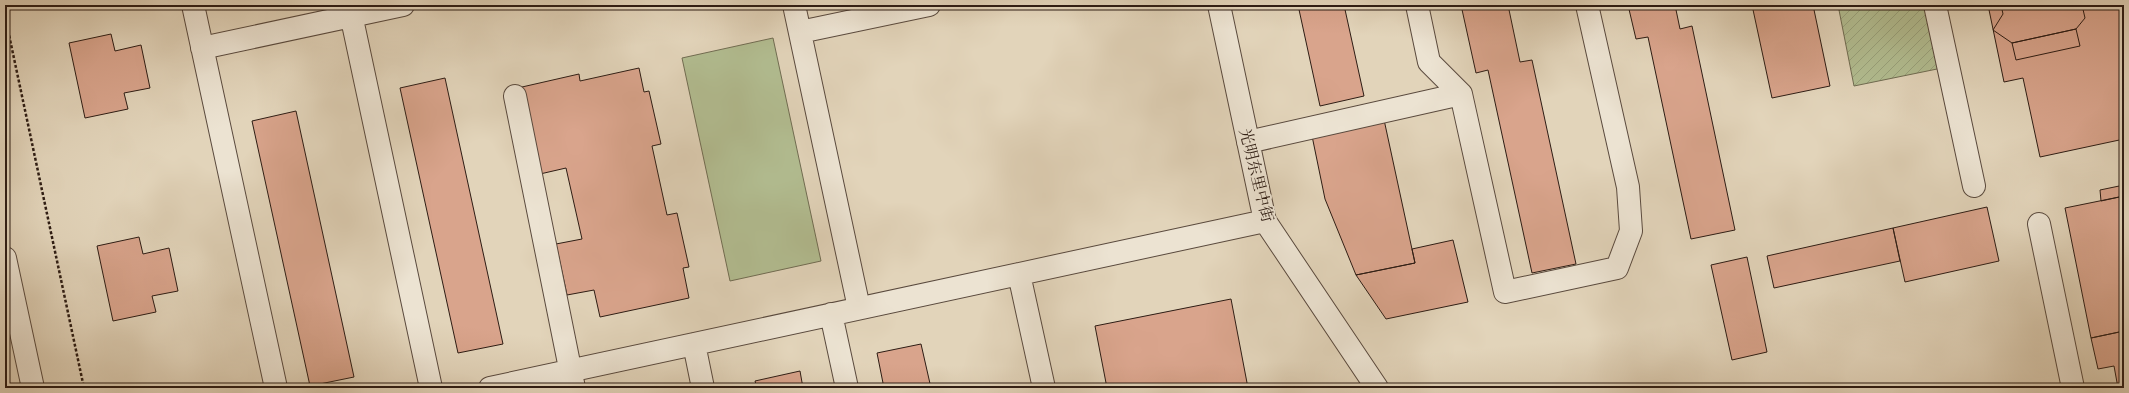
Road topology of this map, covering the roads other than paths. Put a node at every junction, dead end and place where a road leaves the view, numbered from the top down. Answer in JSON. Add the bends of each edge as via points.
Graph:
{"nodes":[{"id":1,"x":193,"y":5,"type":"edge"},
{"id":2,"x":403,"y":5,"type":"edge"},
{"id":3,"x":794,"y":5,"type":"edge"},
{"id":4,"x":929,"y":5,"type":"edge"},
{"id":5,"x":1219,"y":5,"type":"edge"},
{"id":6,"x":1417,"y":5,"type":"edge"},
{"id":7,"x":1588,"y":5,"type":"edge"},
{"id":8,"x":1935,"y":5,"type":"edge"},
{"id":9,"x":350,"y":10,"type":"edge"},
{"id":10,"x":800,"y":32,"type":"junction"},
{"id":11,"x":202,"y":48,"type":"junction"},
{"id":12,"x":1461,"y":94,"type":"junction"},
{"id":13,"x":515,"y":96,"type":"dead end"},
{"id":14,"x":1248,"y":142,"type":"junction"},
{"id":15,"x":1974,"y":186,"type":"dead end"},
{"id":16,"x":1265,"y":221,"type":"junction"},
{"id":17,"x":2039,"y":224,"type":"dead end"},
{"id":18,"x":5,"y":258,"type":"edge"},
{"id":19,"x":1019,"y":274,"type":"junction"},
{"id":20,"x":859,"y":308,"type":"junction"},
{"id":21,"x":831,"y":314,"type":"junction"},
{"id":22,"x":694,"y":344,"type":"junction"},
{"id":23,"x":572,"y":379,"type":"edge"},
{"id":24,"x":33,"y":388,"type":"edge"},
{"id":25,"x":276,"y":388,"type":"edge"},
{"id":26,"x":431,"y":388,"type":"edge"},
{"id":27,"x":490,"y":388,"type":"edge"},
{"id":28,"x":703,"y":388,"type":"edge"},
{"id":29,"x":847,"y":388,"type":"edge"},
{"id":30,"x":1044,"y":388,"type":"edge"},
{"id":31,"x":1377,"y":388,"type":"edge"},
{"id":32,"x":2072,"y":388,"type":"edge"}],
"edges":[{"from":1,"to":11,"type":"street"},
{"from":2,"to":9,"type":"street"},
{"from":3,"to":10,"type":"street"},
{"from":4,"to":10,"type":"street"},
{"from":5,"to":14,"type":"street","name":"光明东里中街"},
{"from":6,"to":12,"type":"street","via":[[1429,62]]},
{"from":7,"to":12,"type":"street","via":[[1628,187],[1631,231],[1617,268],[1505,292]]},
{"from":8,"to":15,"type":"street"},
{"from":9,"to":11,"type":"street"},
{"from":9,"to":26,"type":"street"},
{"from":10,"to":20,"type":"street"},
{"from":11,"to":25,"type":"street"},
{"from":12,"to":14,"type":"street"},
{"from":13,"to":23,"type":"street"},
{"from":14,"to":16,"type":"street","name":"光明东里中街"},
{"from":16,"to":19,"type":"street"},
{"from":16,"to":31,"type":"street","name":"光明东里中街"},
{"from":17,"to":32,"type":"street"},
{"from":18,"to":24,"type":"street"},
{"from":19,"to":20,"type":"street"},
{"from":19,"to":30,"type":"street"},
{"from":20,"to":21,"type":"street"},
{"from":21,"to":22,"type":"street"},
{"from":21,"to":29,"type":"street"},
{"from":22,"to":23,"type":"street"},
{"from":22,"to":28,"type":"street"},
{"from":23,"to":27,"type":"street"}]}
